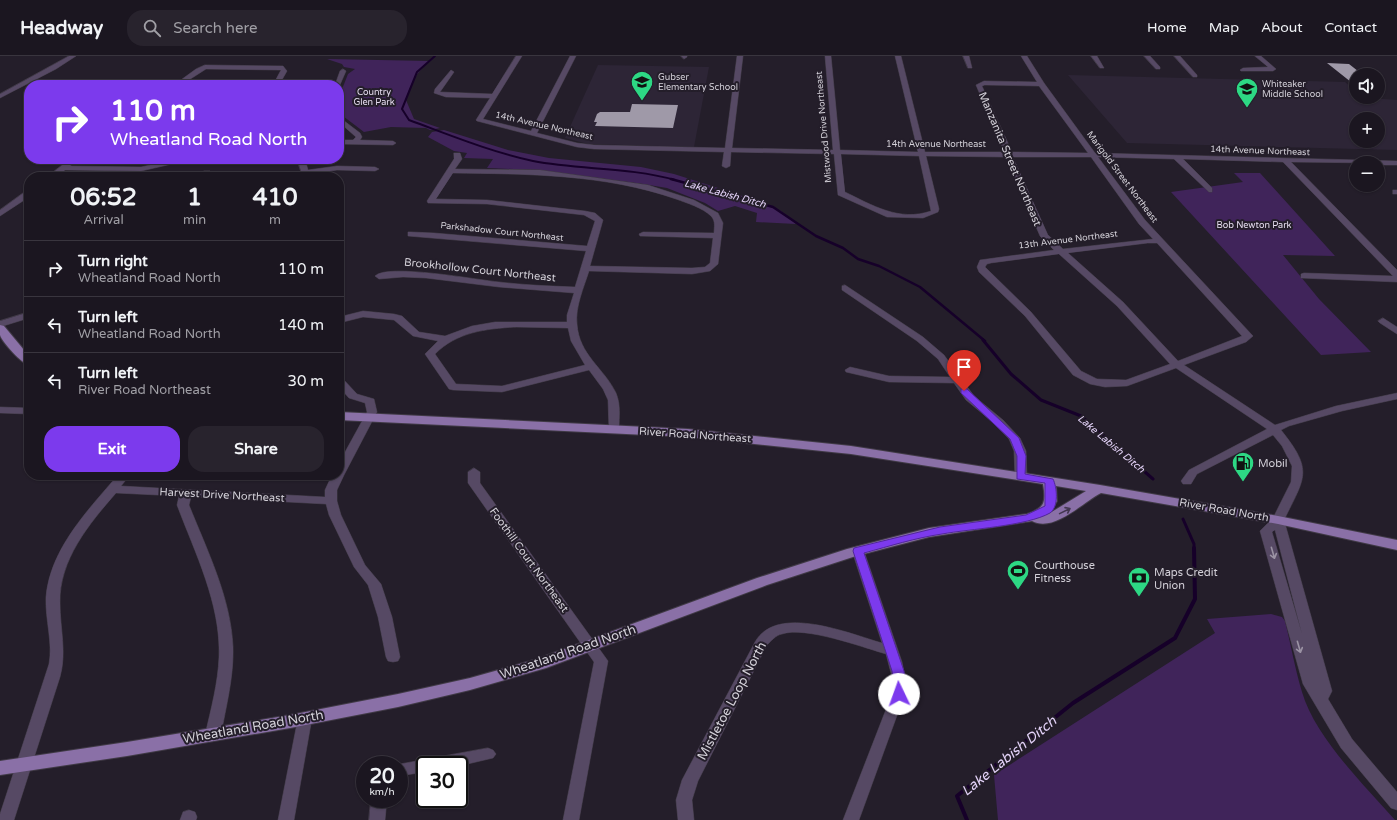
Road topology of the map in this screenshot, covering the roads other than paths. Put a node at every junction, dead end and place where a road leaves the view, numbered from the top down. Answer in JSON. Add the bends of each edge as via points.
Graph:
{"nodes":[{"id":1,"x":73,"y":56,"type":"edge"},
{"id":2,"x":519,"y":56,"type":"edge"},
{"id":3,"x":573,"y":56,"type":"edge"},
{"id":4,"x":740,"y":56,"type":"edge"},
{"id":5,"x":828,"y":56,"type":"edge"},
{"id":6,"x":898,"y":56,"type":"edge"},
{"id":7,"x":966,"y":56,"type":"edge"},
{"id":8,"x":1024,"y":56,"type":"edge"},
{"id":9,"x":1094,"y":56,"type":"edge"},
{"id":10,"x":1147,"y":56,"type":"edge"},
{"id":11,"x":1177,"y":56,"type":"edge"},
{"id":12,"x":1258,"y":56,"type":"edge"},
{"id":13,"x":970,"y":67,"type":"dead end"},
{"id":14,"x":1102,"y":67,"type":"dead end"},
{"id":15,"x":1158,"y":68,"type":"dead end"},
{"id":16,"x":1243,"y":70,"type":"dead end"},
{"id":17,"x":343,"y":72,"type":"dead end"},
{"id":18,"x":451,"y":72,"type":"dead end"},
{"id":19,"x":1195,"y":76,"type":"dead end"},
{"id":20,"x":29,"y":80,"type":"edge"},
{"id":21,"x":184,"y":80,"type":"edge"},
{"id":22,"x":279,"y":80,"type":"edge"},
{"id":23,"x":340,"y":80,"type":"edge"},
{"id":24,"x":24,"y":83,"type":"edge"},
{"id":25,"x":1041,"y":84,"type":"junction"},
{"id":26,"x":0,"y":96,"type":"edge"},
{"id":27,"x":493,"y":96,"type":"junction"},
{"id":28,"x":344,"y":123,"type":"edge"},
{"id":29,"x":533,"y":134,"type":"junction"},
{"id":30,"x":344,"y":142,"type":"edge"},
{"id":31,"x":355,"y":142,"type":"junction"},
{"id":32,"x":393,"y":143,"type":"dead end"},
{"id":33,"x":728,"y":150,"type":"junction"},
{"id":34,"x":837,"y":152,"type":"junction"},
{"id":35,"x":922,"y":154,"type":"junction"},
{"id":36,"x":1008,"y":154,"type":"junction"},
{"id":37,"x":457,"y":155,"type":"dead end"},
{"id":38,"x":1093,"y":155,"type":"junction"},
{"id":39,"x":1177,"y":158,"type":"junction"},
{"id":40,"x":1286,"y":160,"type":"junction"},
{"id":41,"x":68,"y":164,"type":"edge"},
{"id":42,"x":139,"y":164,"type":"edge"},
{"id":43,"x":168,"y":164,"type":"edge"},
{"id":44,"x":1397,"y":164,"type":"edge"},
{"id":45,"x":726,"y":166,"type":"dead end"},
{"id":46,"x":63,"y":168,"type":"junction"},
{"id":47,"x":375,"y":169,"type":"dead end"},
{"id":48,"x":132,"y":170,"type":"junction"},
{"id":49,"x":451,"y":171,"type":"junction"},
{"id":50,"x":58,"y":172,"type":"edge"},
{"id":51,"x":317,"y":172,"type":"edge"},
{"id":52,"x":1209,"y":190,"type":"dead end"},
{"id":53,"x":24,"y":198,"type":"edge"},
{"id":54,"x":0,"y":214,"type":"edge"},
{"id":55,"x":411,"y":234,"type":"dead end"},
{"id":56,"x":643,"y":234,"type":"dead end"},
{"id":57,"x":718,"y":236,"type":"junction"},
{"id":58,"x":1160,"y":241,"type":"junction"},
{"id":59,"x":592,"y":249,"type":"junction"},
{"id":60,"x":1060,"y":252,"type":"junction"},
{"id":61,"x":586,"y":268,"type":"junction"},
{"id":62,"x":1397,"y":275,"type":"edge"},
{"id":63,"x":378,"y":276,"type":"dead end"},
{"id":64,"x":1304,"y":276,"type":"dead end"},
{"id":65,"x":1397,"y":279,"type":"edge"},
{"id":66,"x":845,"y":288,"type":"dead end"},
{"id":67,"x":579,"y":290,"type":"junction"},
{"id":68,"x":24,"y":317,"type":"edge"},
{"id":69,"x":344,"y":319,"type":"edge"},
{"id":70,"x":1383,"y":321,"type":"dead end"},
{"id":71,"x":0,"y":324,"type":"edge"},
{"id":72,"x":571,"y":325,"type":"junction"},
{"id":73,"x":0,"y":328,"type":"edge"},
{"id":74,"x":1397,"y":331,"type":"edge"},
{"id":75,"x":445,"y":339,"type":"junction"},
{"id":76,"x":24,"y":357,"type":"edge"},
{"id":77,"x":1176,"y":364,"type":"junction"},
{"id":78,"x":591,"y":366,"type":"junction"},
{"id":79,"x":850,"y":370,"type":"dead end"},
{"id":80,"x":956,"y":380,"type":"junction"},
{"id":81,"x":344,"y":386,"type":"edge"},
{"id":82,"x":1397,"y":396,"type":"edge"},
{"id":83,"x":24,"y":411,"type":"edge"},
{"id":84,"x":3,"y":413,"type":"edge"},
{"id":85,"x":344,"y":416,"type":"edge"},
{"id":86,"x":370,"y":418,"type":"junction"},
{"id":87,"x":614,"y":429,"type":"junction"},
{"id":88,"x":1274,"y":429,"type":"junction"},
{"id":89,"x":344,"y":464,"type":"edge"},
{"id":90,"x":474,"y":472,"type":"dead end"},
{"id":91,"x":1020,"y":476,"type":"junction"},
{"id":92,"x":120,"y":480,"type":"edge"},
{"id":93,"x":335,"y":480,"type":"edge"},
{"id":94,"x":1049,"y":481,"type":"junction"},
{"id":95,"x":1187,"y":481,"type":"dead end"},
{"id":96,"x":112,"y":489,"type":"junction"},
{"id":97,"x":1100,"y":489,"type":"junction"},
{"id":98,"x":186,"y":493,"type":"junction"},
{"id":99,"x":331,"y":500,"type":"junction"},
{"id":100,"x":1028,"y":518,"type":"junction"},
{"id":101,"x":1278,"y":520,"type":"junction"},
{"id":102,"x":1397,"y":545,"type":"edge"},
{"id":103,"x":858,"y":551,"type":"junction"},
{"id":104,"x":591,"y":646,"type":"junction"},
{"id":105,"x":892,"y":651,"type":"junction"},
{"id":106,"x":393,"y":657,"type":"dead end"},
{"id":107,"x":305,"y":718,"type":"junction"},
{"id":108,"x":213,"y":735,"type":"junction"},
{"id":109,"x":488,"y":754,"type":"dead end"},
{"id":110,"x":468,"y":758,"type":"edge"},
{"id":111,"x":24,"y":765,"type":"junction"},
{"id":112,"x":0,"y":768,"type":"edge"},
{"id":113,"x":1397,"y":804,"type":"edge"},
{"id":114,"x":377,"y":808,"type":"edge"},
{"id":115,"x":6,"y":820,"type":"edge"},
{"id":116,"x":286,"y":820,"type":"edge"},
{"id":117,"x":376,"y":820,"type":"edge"},
{"id":118,"x":571,"y":820,"type":"edge"},
{"id":119,"x":686,"y":820,"type":"edge"},
{"id":120,"x":851,"y":820,"type":"edge"}],
"edges":[{"from":1,"to":20,"type":"street"},
{"from":2,"to":27,"type":"street"},
{"from":3,"to":29,"type":"street"},
{"from":4,"to":33,"type":"street"},
{"from":5,"to":34,"type":"street","name":"Mistwood Drive Northeast"},
{"from":6,"to":35,"type":"street"},
{"from":7,"to":13,"type":"street"},
{"from":8,"to":25,"type":"street","name":"Marigold Street Northeast"},
{"from":9,"to":14,"type":"street"},
{"from":10,"to":15,"type":"street"},
{"from":11,"to":19,"type":"street"},
{"from":12,"to":16,"type":"street","via":[[1273,69]]},
{"from":17,"to":23,"type":"street"},
{"from":18,"to":27,"type":"street","via":[[437,93]]},
{"from":21,"to":22,"type":"street","via":[[205,67],[283,68]]},
{"from":24,"to":26,"type":"street"},
{"from":25,"to":36,"type":"street","name":"Manzanita Street Northeast","via":[[980,84]]},
{"from":25,"to":38,"type":"street","name":"Marigold Street Northeast"},
{"from":27,"to":29,"type":"street","name":"14th Avenue Northeast","via":[[479,120]]},
{"from":28,"to":31,"type":"street","via":[[358,134]]},
{"from":29,"to":33,"type":"street","name":"14th Avenue Northeast","via":[[587,146]]},
{"from":30,"to":31,"type":"street"},
{"from":31,"to":32,"type":"street"},
{"from":33,"to":34,"type":"street","name":"14th Avenue Northeast"},
{"from":33,"to":45,"type":"street"},
{"from":34,"to":35,"type":"street","name":"14th Avenue Northeast"},
{"from":34,"to":35,"type":"street","name":"Mistwood Drive Northeast","via":[[841,193],[887,215],[923,216],[934,212]]},
{"from":35,"to":36,"type":"street","name":"14th Avenue Northeast"},
{"from":36,"to":38,"type":"street","name":"14th Avenue Northeast"},
{"from":36,"to":60,"type":"street","name":"Manzanita Street Northeast","via":[[1041,232]]},
{"from":37,"to":49,"type":"street","via":[[458,159]]},
{"from":38,"to":39,"type":"street","name":"14th Avenue Northeast"},
{"from":38,"to":58,"type":"street","name":"Marigold Street Northeast","via":[[1142,222]]},
{"from":39,"to":40,"type":"street","name":"14th Avenue Northeast"},
{"from":39,"to":52,"type":"street"},
{"from":40,"to":44,"type":"street","name":"14th Avenue Northeast"},
{"from":40,"to":62,"type":"street"},
{"from":41,"to":46,"type":"street"},
{"from":42,"to":48,"type":"street"},
{"from":43,"to":48,"type":"street"},
{"from":46,"to":48,"type":"street"},
{"from":46,"to":50,"type":"street"},
{"from":47,"to":51,"type":"street","via":[[337,168]]},
{"from":49,"to":57,"type":"street","via":[[540,172],[654,188],[691,202],[715,215],[719,223]]},
{"from":49,"to":59,"type":"street","via":[[432,201],[487,202],[592,215],[600,223]]},
{"from":53,"to":54,"type":"street"},
{"from":55,"to":59,"type":"street","name":"Parkshadow Court Northeast"},
{"from":56,"to":57,"type":"street"},
{"from":57,"to":61,"type":"street","via":[[714,264],[700,271]]},
{"from":58,"to":60,"type":"street","name":"13th Avenue Northeast"},
{"from":58,"to":77,"type":"street","name":"Marigold Street Northeast","via":[[1248,336]]},
{"from":59,"to":61,"type":"street"},
{"from":60,"to":77,"type":"street","name":"Manzanita Street Northeast","via":[[1120,304]]},
{"from":60,"to":77,"type":"street","name":"13th Avenue Northeast","via":[[991,260],[981,265],[982,270],[1028,314],[1084,378],[1105,384],[1127,383]]},
{"from":61,"to":67,"type":"street"},
{"from":63,"to":67,"type":"street","name":"Brookhollow Court Northeast","via":[[397,273],[428,274],[495,284]]},
{"from":64,"to":65,"type":"street"},
{"from":66,"to":80,"type":"street","via":[[933,350],[946,363]]},
{"from":67,"to":72,"type":"street"},
{"from":68,"to":71,"type":"street"},
{"from":69,"to":75,"type":"street","via":[[363,314],[399,318],[416,334]]},
{"from":70,"to":74,"type":"street"},
{"from":72,"to":75,"type":"street","via":[[502,324]]},
{"from":72,"to":78,"type":"street","via":[[578,348]]},
{"from":73,"to":76,"type":"main road"},
{"from":75,"to":78,"type":"street","via":[[430,354],[453,387],[502,389]]},
{"from":77,"to":88,"type":"street","name":"Manzanita Street Northeast"},
{"from":78,"to":87,"type":"street","via":[[613,397]]},
{"from":79,"to":80,"type":"street","via":[[870,377],[893,380]]},
{"from":80,"to":91,"type":"street","via":[[976,404],[1014,438],[1021,456]]},
{"from":81,"to":86,"type":"street","via":[[353,396],[370,402]]},
{"from":82,"to":88,"type":"street","via":[[1340,408]]},
{"from":83,"to":84,"type":"street"},
{"from":85,"to":86,"type":"main road","name":"River Road Northeast"},
{"from":86,"to":87,"type":"main road","name":"River Road Northeast"},
{"from":86,"to":89,"type":"street"},
{"from":87,"to":91,"type":"main road","name":"River Road Northeast","via":[[752,438],[851,450]]},
{"from":88,"to":95,"type":"street","via":[[1193,472]]},
{"from":88,"to":101,"type":"street","name":"Manzanita Street Northeast","via":[[1293,455],[1298,471],[1295,488]]},
{"from":90,"to":104,"type":"street","name":"Foothill Court Northeast","via":[[474,483]]},
{"from":91,"to":94,"type":"main road","name":"River Road Northeast"},
{"from":92,"to":96,"type":"street"},
{"from":93,"to":99,"type":"street","via":[[331,490]]},
{"from":94,"to":97,"type":"main road","name":"River Road North"},
{"from":94,"to":100,"type":"main road","name":"Wheatland Road North","via":[[1050,506],[1047,510]]},
{"from":96,"to":98,"type":"street","name":"Harvest Drive Northeast"},
{"from":96,"to":111,"type":"street","via":[[82,526],[62,559],[53,597],[56,665]]},
{"from":100,"to":97,"type":"main road","one_way":true,"via":[[1045,519],[1056,516],[1070,510],[1091,492]]},
{"from":97,"to":101,"type":"main road","name":"River Road North"},
{"from":98,"to":99,"type":"street","name":"Harvest Drive Northeast"},
{"from":98,"to":108,"type":"street","via":[[183,505],[218,602],[225,629],[225,665]]},
{"from":99,"to":106,"type":"street","via":[[335,515],[360,567],[374,584],[385,617]]},
{"from":100,"to":103,"type":"main road","name":"Wheatland Road North","via":[[940,530]]},
{"from":101,"to":102,"type":"main road","name":"River Road North"},
{"from":101,"to":113,"type":"street","via":[[1325,691],[1321,698],[1357,758]]},
{"from":103,"to":104,"type":"main road","name":"Wheatland Road North","via":[[792,572]]},
{"from":103,"to":105,"type":"street"},
{"from":104,"to":107,"type":"main road","name":"Wheatland Road North","via":[[507,674],[386,703]]},
{"from":104,"to":118,"type":"street","name":"Foothill Court Northeast","via":[[602,664]]},
{"from":105,"to":119,"type":"street","name":"Mistletoe Loop North","via":[[802,627],[779,629],[768,636],[762,642],[690,780],[684,797],[683,809]]},
{"from":105,"to":120,"type":"street","via":[[901,687]]},
{"from":107,"to":108,"type":"main road","name":"Wheatland Road North"},
{"from":107,"to":116,"type":"street"},
{"from":108,"to":111,"type":"main road","name":"Wheatland Road North"},
{"from":109,"to":110,"type":"street"},
{"from":111,"to":112,"type":"main road","name":"Wheatland Road North"},
{"from":111,"to":115,"type":"street"},
{"from":114,"to":117,"type":"street"}]}
